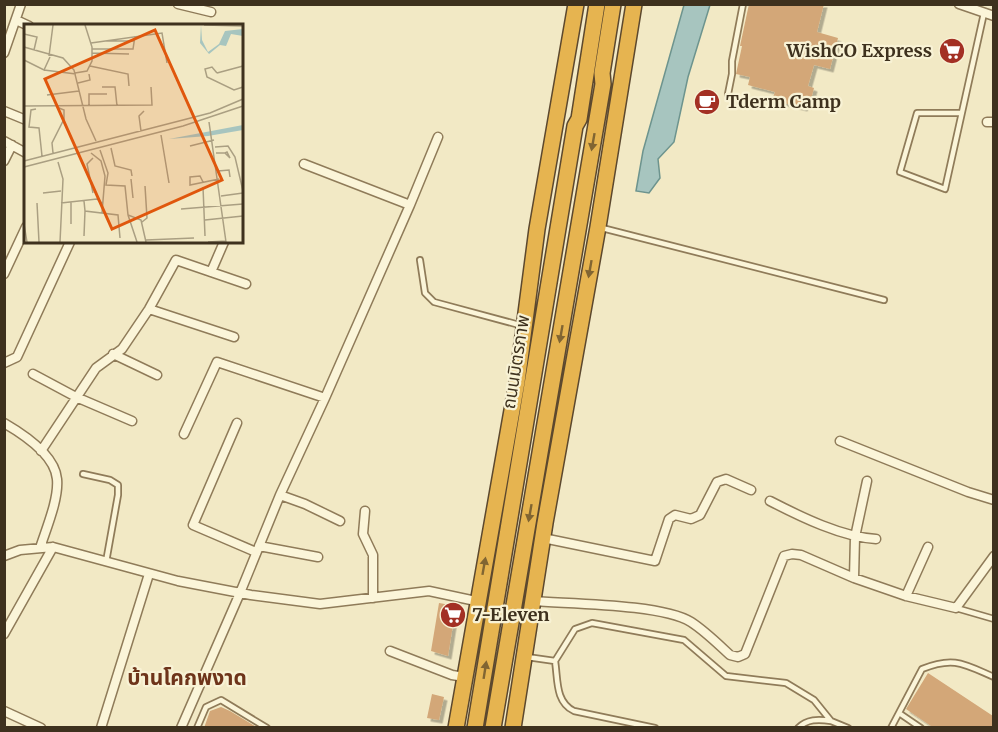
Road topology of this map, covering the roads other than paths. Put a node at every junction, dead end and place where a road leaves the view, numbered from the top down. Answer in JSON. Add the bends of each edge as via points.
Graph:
{"nodes":[{"id":1,"x":21,"y":4,"type":"edge"},
{"id":2,"x":178,"y":4,"type":"edge"},
{"id":3,"x":576,"y":4,"type":"edge"},
{"id":4,"x":584,"y":4,"type":"edge"},
{"id":5,"x":597,"y":4,"type":"edge"},
{"id":6,"x":613,"y":4,"type":"edge"},
{"id":7,"x":627,"y":4,"type":"edge"},
{"id":8,"x":634,"y":4,"type":"edge"},
{"id":9,"x":743,"y":4,"type":"edge"},
{"id":10,"x":959,"y":4,"type":"edge"},
{"id":11,"x":211,"y":12,"type":"dead end"},
{"id":12,"x":989,"y":14,"type":"edge"},
{"id":13,"x":16,"y":20,"type":"junction"},
{"id":14,"x":25,"y":24,"type":"edge"},
{"id":15,"x":4,"y":52,"type":"edge"},
{"id":16,"x":603,"y":84,"type":"junction"},
{"id":17,"x":728,"y":94,"type":"dead end"},
{"id":18,"x":4,"y":111,"type":"edge"},
{"id":19,"x":962,"y":112,"type":"junction"},
{"id":20,"x":24,"y":119,"type":"edge"},
{"id":21,"x":575,"y":126,"type":"junction"},
{"id":22,"x":438,"y":137,"type":"dead end"},
{"id":23,"x":8,"y":143,"type":"edge"},
{"id":24,"x":24,"y":152,"type":"edge"},
{"id":25,"x":4,"y":162,"type":"edge"},
{"id":26,"x":304,"y":164,"type":"dead end"},
{"id":27,"x":410,"y":205,"type":"junction"},
{"id":28,"x":598,"y":227,"type":"junction"},
{"id":29,"x":24,"y":231,"type":"edge"},
{"id":30,"x":70,"y":243,"type":"edge"},
{"id":31,"x":224,"y":243,"type":"edge"},
{"id":32,"x":420,"y":260,"type":"dead end"},
{"id":33,"x":211,"y":272,"type":"junction"},
{"id":34,"x":4,"y":274,"type":"edge"},
{"id":35,"x":246,"y":284,"type":"dead end"},
{"id":36,"x":884,"y":300,"type":"dead end"},
{"id":37,"x":149,"y":309,"type":"junction"},
{"id":38,"x":526,"y":326,"type":"junction"},
{"id":39,"x":234,"y":338,"type":"dead end"},
{"id":40,"x":113,"y":354,"type":"junction"},
{"id":41,"x":4,"y":363,"type":"edge"},
{"id":42,"x":33,"y":374,"type":"dead end"},
{"id":43,"x":157,"y":375,"type":"dead end"},
{"id":44,"x":76,"y":397,"type":"junction"},
{"id":45,"x":325,"y":398,"type":"junction"},
{"id":46,"x":132,"y":421,"type":"dead end"},
{"id":47,"x":4,"y":423,"type":"edge"},
{"id":48,"x":237,"y":423,"type":"dead end"},
{"id":49,"x":524,"y":430,"type":"junction"},
{"id":50,"x":184,"y":434,"type":"dead end"},
{"id":51,"x":544,"y":434,"type":"junction"},
{"id":52,"x":840,"y":441,"type":"dead end"},
{"id":53,"x":41,"y":451,"type":"junction"},
{"id":54,"x":83,"y":474,"type":"dead end"},
{"id":55,"x":867,"y":482,"type":"dead end"},
{"id":56,"x":751,"y":490,"type":"dead end"},
{"id":57,"x":280,"y":495,"type":"junction"},
{"id":58,"x":993,"y":500,"type":"edge"},
{"id":59,"x":770,"y":501,"type":"dead end"},
{"id":60,"x":495,"y":505,"type":"junction"},
{"id":61,"x":548,"y":509,"type":"junction"},
{"id":62,"x":365,"y":511,"type":"dead end"},
{"id":63,"x":340,"y":521,"type":"dead end"},
{"id":64,"x":855,"y":537,"type":"junction"},
{"id":65,"x":543,"y":538,"type":"junction"},
{"id":66,"x":876,"y":540,"type":"dead end"},
{"id":67,"x":53,"y":547,"type":"junction"},
{"id":68,"x":928,"y":547,"type":"dead end"},
{"id":69,"x":40,"y":548,"type":"junction"},
{"id":70,"x":257,"y":549,"type":"junction"},
{"id":71,"x":4,"y":556,"type":"edge"},
{"id":72,"x":993,"y":556,"type":"edge"},
{"id":73,"x":318,"y":557,"type":"dead end"},
{"id":74,"x":105,"y":562,"type":"junction"},
{"id":75,"x":149,"y":574,"type":"junction"},
{"id":76,"x":854,"y":578,"type":"junction"},
{"id":77,"x":240,"y":593,"type":"junction"},
{"id":78,"x":906,"y":596,"type":"junction"},
{"id":79,"x":373,"y":598,"type":"junction"},
{"id":80,"x":471,"y":600,"type":"dead end"},
{"id":81,"x":533,"y":601,"type":"junction"},
{"id":82,"x":956,"y":608,"type":"junction"},
{"id":83,"x":993,"y":619,"type":"edge"},
{"id":84,"x":4,"y":634,"type":"edge"},
{"id":85,"x":390,"y":651,"type":"dead end"},
{"id":86,"x":525,"y":657,"type":"junction"},
{"id":87,"x":555,"y":661,"type":"junction"},
{"id":88,"x":464,"y":677,"type":"junction"},
{"id":89,"x":993,"y":677,"type":"edge"},
{"id":90,"x":4,"y":711,"type":"edge"},
{"id":91,"x":899,"y":713,"type":"junction"},
{"id":92,"x":831,"y":721,"type":"junction"},
{"id":93,"x":41,"y":728,"type":"edge"},
{"id":94,"x":101,"y":728,"type":"edge"},
{"id":95,"x":181,"y":728,"type":"edge"},
{"id":96,"x":197,"y":728,"type":"edge"},
{"id":97,"x":267,"y":728,"type":"edge"},
{"id":98,"x":456,"y":728,"type":"edge"},
{"id":99,"x":475,"y":728,"type":"edge"},
{"id":100,"x":493,"y":728,"type":"edge"},
{"id":101,"x":513,"y":728,"type":"edge"},
{"id":102,"x":655,"y":728,"type":"edge"},
{"id":103,"x":798,"y":728,"type":"edge"},
{"id":104,"x":848,"y":728,"type":"edge"},
{"id":105,"x":891,"y":728,"type":"edge"},
{"id":106,"x":921,"y":728,"type":"edge"}],
"edges":[{"from":1,"to":13,"type":"street"},
{"from":2,"to":11,"type":"street"},
{"from":3,"to":38,"type":"highway","name":"ถนนมิตรภาพ"},
{"from":4,"to":21,"type":"highway","via":[[571,117]]},
{"from":5,"to":21,"type":"highway","name":"ถนนมิตรภาพ"},
{"from":6,"to":16,"type":"highway"},
{"from":7,"to":16,"type":"highway","via":[[610,74]]},
{"from":8,"to":28,"type":"highway"},
{"from":9,"to":17,"type":"lane"},
{"from":10,"to":12,"type":"street"},
{"from":12,"to":19,"type":"lane"},
{"from":13,"to":14,"type":"street"},
{"from":13,"to":15,"type":"street"},
{"from":16,"to":51,"type":"highway","one_way":true},
{"from":18,"to":20,"type":"street"},
{"from":19,"to":19,"type":"lane","via":[[917,113],[900,172],[945,189]]},
{"from":21,"to":49,"type":"highway","name":"ถนนมิตรภาพ"},
{"from":22,"to":27,"type":"street"},
{"from":23,"to":24,"type":"street"},
{"from":23,"to":25,"type":"street"},
{"from":26,"to":27,"type":"street"},
{"from":27,"to":45,"type":"street"},
{"from":28,"to":36,"type":"lane"},
{"from":28,"to":61,"type":"highway","one_way":true},
{"from":29,"to":34,"type":"street"},
{"from":30,"to":41,"type":"street","via":[[17,357]]},
{"from":31,"to":33,"type":"street"},
{"from":32,"to":38,"type":"lane","via":[[426,293],[434,303]]},
{"from":33,"to":35,"type":"street"},
{"from":33,"to":37,"type":"street","via":[[176,260]]},
{"from":37,"to":39,"type":"street"},
{"from":37,"to":40,"type":"street","via":[[122,349]]},
{"from":38,"to":60,"type":"highway","name":"ถนนมิตรภาพ"},
{"from":40,"to":43,"type":"street"},
{"from":40,"to":44,"type":"street","via":[[96,368]]},
{"from":42,"to":44,"type":"street"},
{"from":44,"to":46,"type":"street"},
{"from":44,"to":53,"type":"street"},
{"from":45,"to":50,"type":"street","via":[[217,362]]},
{"from":45,"to":57,"type":"street"},
{"from":47,"to":53,"type":"street"},
{"from":48,"to":70,"type":"street","via":[[193,525]]},
{"from":49,"to":60,"type":"highway"},
{"from":99,"to":49,"type":"highway","name":"ถนนมิตรภาพ","one_way":true},
{"from":51,"to":61,"type":"highway"},
{"from":51,"to":100,"type":"highway","one_way":true},
{"from":52,"to":58,"type":"street"},
{"from":53,"to":69,"type":"street","via":[[54,466],[58,480]]},
{"from":54,"to":74,"type":"lane","via":[[118,485]]},
{"from":55,"to":64,"type":"street"},
{"from":56,"to":65,"type":"street","via":[[726,480],[717,482],[700,515],[669,519],[655,561]]},
{"from":57,"to":63,"type":"street"},
{"from":57,"to":70,"type":"street"},
{"from":59,"to":64,"type":"street"},
{"from":88,"to":60,"type":"highway","name":"ถนนมิตรภาพ","one_way":true},
{"from":61,"to":65,"type":"highway"},
{"from":62,"to":79,"type":"street","via":[[363,534],[373,555]]},
{"from":64,"to":66,"type":"street"},
{"from":64,"to":76,"type":"street"},
{"from":65,"to":81,"type":"highway"},
{"from":67,"to":69,"type":"street"},
{"from":67,"to":74,"type":"street"},
{"from":67,"to":84,"type":"street"},
{"from":68,"to":78,"type":"street"},
{"from":69,"to":71,"type":"street"},
{"from":70,"to":73,"type":"street"},
{"from":70,"to":77,"type":"street"},
{"from":72,"to":82,"type":"street"},
{"from":74,"to":75,"type":"street"},
{"from":75,"to":77,"type":"street"},
{"from":75,"to":94,"type":"street"},
{"from":76,"to":78,"type":"street"},
{"from":76,"to":81,"type":"street","via":[[801,555],[784,556],[745,654],[738,657],[730,655],[691,622],[675,615]]},
{"from":77,"to":79,"type":"street","via":[[320,604]]},
{"from":77,"to":95,"type":"street"},
{"from":78,"to":82,"type":"street"},
{"from":79,"to":80,"type":"street","via":[[429,591]]},
{"from":81,"to":86,"type":"highway"},
{"from":82,"to":83,"type":"lane"},
{"from":85,"to":88,"type":"street"},
{"from":86,"to":87,"type":"lane"},
{"from":86,"to":101,"type":"highway"},
{"from":87,"to":92,"type":"lane","via":[[575,629],[592,623],[684,639],[726,676],[786,683],[814,700]]},
{"from":87,"to":102,"type":"lane","via":[[559,694],[565,707]]},
{"from":88,"to":98,"type":"highway","name":"ถนนมิตรภาพ"},
{"from":89,"to":91,"type":"lane","via":[[958,661],[935,664],[922,669]]},
{"from":90,"to":93,"type":"street"},
{"from":91,"to":105,"type":"lane"},
{"from":91,"to":106,"type":"lane"},
{"from":92,"to":103,"type":"lane","via":[[807,721]]},
{"from":92,"to":104,"type":"lane"},
{"from":96,"to":97,"type":"lane","via":[[206,707],[220,700]]}]}
